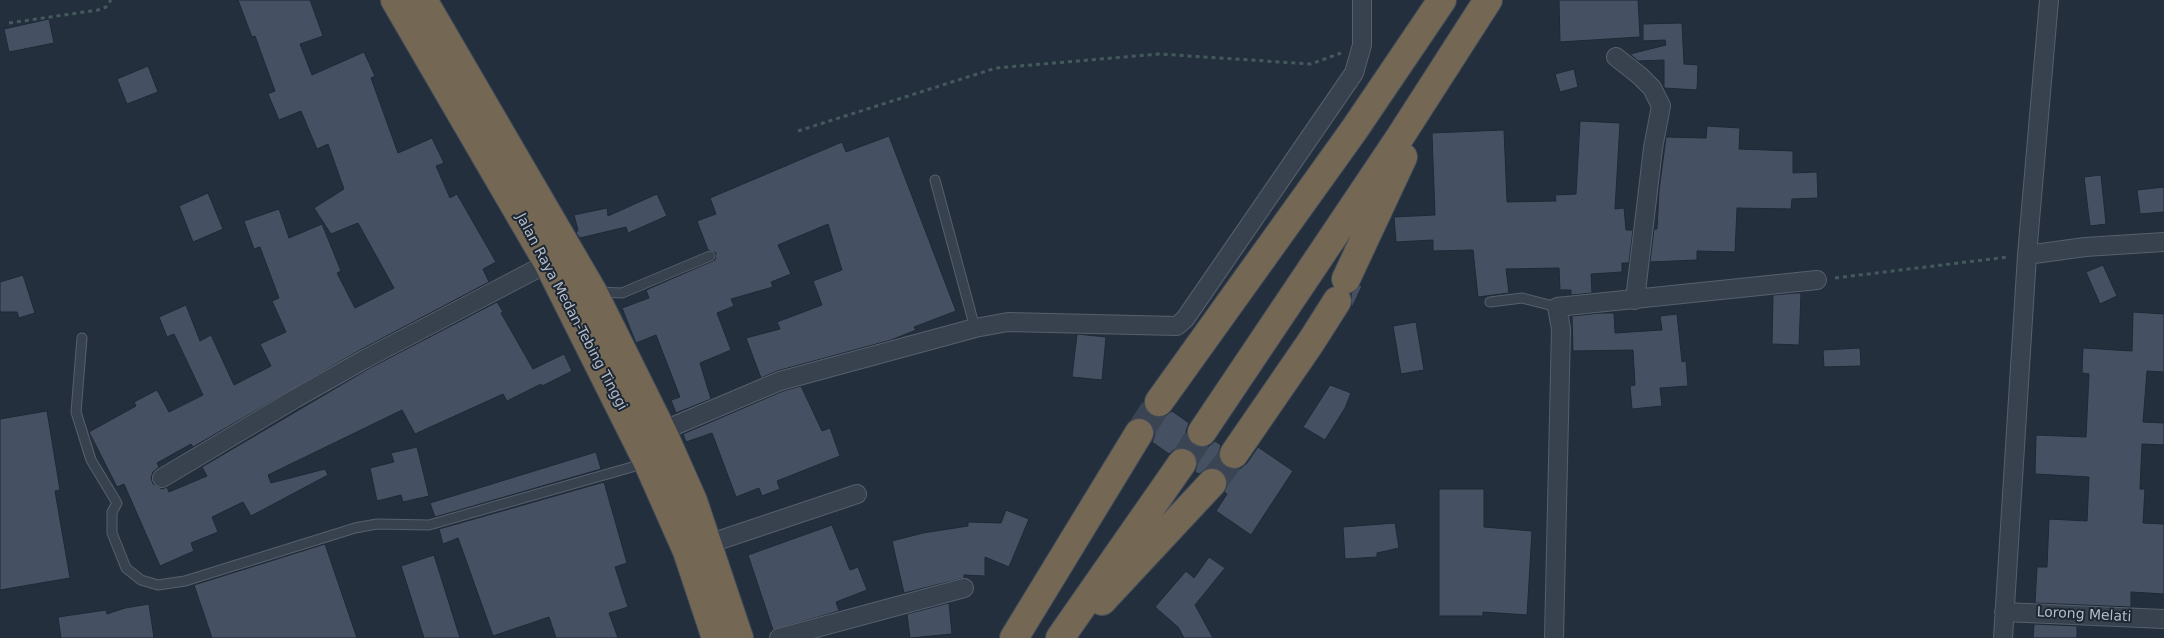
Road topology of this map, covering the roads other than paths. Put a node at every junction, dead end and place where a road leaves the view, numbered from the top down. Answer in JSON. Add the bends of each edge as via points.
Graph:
{"nodes":[{"id":1,"x":395,"y":0,"type":"edge"},
{"id":2,"x":423,"y":0,"type":"edge"},
{"id":3,"x":1362,"y":0,"type":"edge"},
{"id":4,"x":1442,"y":0,"type":"edge"},
{"id":5,"x":1488,"y":0,"type":"edge"},
{"id":6,"x":2050,"y":0,"type":"edge"},
{"id":7,"x":1616,"y":57,"type":"dead end"},
{"id":8,"x":1445,"y":64,"type":"junction"},
{"id":9,"x":935,"y":180,"type":"dead end"},
{"id":10,"x":2164,"y":242,"type":"edge"},
{"id":11,"x":2028,"y":255,"type":"junction"},
{"id":12,"x":710,"y":256,"type":"dead end"},
{"id":13,"x":548,"y":263,"type":"junction"},
{"id":14,"x":1817,"y":280,"type":"road end"},
{"id":15,"x":592,"y":292,"type":"junction"},
{"id":16,"x":1635,"y":300,"type":"junction"},
{"id":17,"x":1490,"y":302,"type":"dead end"},
{"id":18,"x":1558,"y":307,"type":"junction"},
{"id":19,"x":974,"y":328,"type":"junction"},
{"id":20,"x":82,"y":338,"type":"dead end"},
{"id":21,"x":1159,"y":402,"type":"tunnel mouth"},
{"id":22,"x":662,"y":430,"type":"junction"},
{"id":23,"x":1202,"y":432,"type":"tunnel mouth"},
{"id":24,"x":1139,"y":433,"type":"tunnel mouth"},
{"id":25,"x":1234,"y":454,"type":"tunnel mouth"},
{"id":26,"x":648,"y":462,"type":"junction"},
{"id":27,"x":1182,"y":463,"type":"tunnel mouth"},
{"id":28,"x":162,"y":478,"type":"dead end"},
{"id":29,"x":1212,"y":483,"type":"tunnel mouth"},
{"id":30,"x":857,"y":494,"type":"dead end"},
{"id":31,"x":697,"y":547,"type":"junction"},
{"id":32,"x":964,"y":588,"type":"dead end"},
{"id":33,"x":2004,"y":612,"type":"junction"},
{"id":34,"x":2164,"y":618,"type":"edge"},
{"id":35,"x":716,"y":638,"type":"edge"},
{"id":36,"x":739,"y":638,"type":"edge"},
{"id":37,"x":779,"y":638,"type":"edge"},
{"id":38,"x":1014,"y":638,"type":"edge"},
{"id":39,"x":1060,"y":638,"type":"edge"},
{"id":40,"x":1068,"y":638,"type":"edge"},
{"id":41,"x":1554,"y":638,"type":"edge"},
{"id":42,"x":2003,"y":638,"type":"edge"}],
"edges":[{"from":1,"to":13,"type":"highway","name":"Jalan Raya Medan-Tebing Tinggi"},
{"from":2,"to":15,"type":"highway","name":"Jalan Raya Medan-Tebing Tinggi"},
{"from":3,"to":19,"type":"street","via":[[1362,45],[1354,73],[1185,319],[1177,326],[1008,322]]},
{"from":4,"to":21,"type":"highway","via":[[1354,130]]},
{"from":5,"to":8,"type":"highway"},
{"from":6,"to":11,"type":"street"},
{"from":7,"to":16,"type":"street","via":[[1652,88],[1661,106]]},
{"from":8,"to":23,"type":"highway","via":[[1400,138]]},
{"from":8,"to":25,"type":"highway","via":[[1341,290],[1311,342]]},
{"from":9,"to":19,"type":"lane"},
{"from":10,"to":11,"type":"street","via":[[2085,247]]},
{"from":11,"to":33,"type":"street"},
{"from":12,"to":15,"type":"lane","via":[[622,293]]},
{"from":13,"to":26,"type":"highway","name":"Jalan Raya Medan-Tebing Tinggi"},
{"from":13,"to":28,"type":"street","via":[[365,359]]},
{"from":14,"to":16,"type":"street"},
{"from":15,"to":22,"type":"highway","name":"Jalan Raya Medan-Tebing Tinggi"},
{"from":16,"to":18,"type":"street"},
{"from":17,"to":18,"type":"lane","via":[[1522,298]]},
{"from":18,"to":41,"type":"street","via":[[1561,329]]},
{"from":19,"to":22,"type":"street","via":[[780,381]]},
{"from":20,"to":26,"type":"lane","via":[[76,412],[91,460],[117,503],[112,512],[112,533],[126,568],[141,580],[158,585],[185,581],[354,528],[377,524],[429,525]]},
{"from":22,"to":31,"type":"highway","name":"Jalan Raya Medan-Tebing Tinggi","via":[[692,501]]},
{"from":24,"to":38,"type":"highway"},
{"from":26,"to":31,"type":"highway","name":"Jalan Raya Medan-Tebing Tinggi"},
{"from":27,"to":39,"type":"highway"},
{"from":29,"to":40,"type":"highway"},
{"from":30,"to":31,"type":"street"},
{"from":31,"to":35,"type":"highway","name":"Jalan Raya Medan-Tebing Tinggi"},
{"from":31,"to":36,"type":"highway","name":"Jalan Raya Medan-Tebing Tinggi"},
{"from":32,"to":37,"type":"street"},
{"from":33,"to":34,"type":"street","name":"Lorong Melati"},
{"from":33,"to":42,"type":"street"}]}
